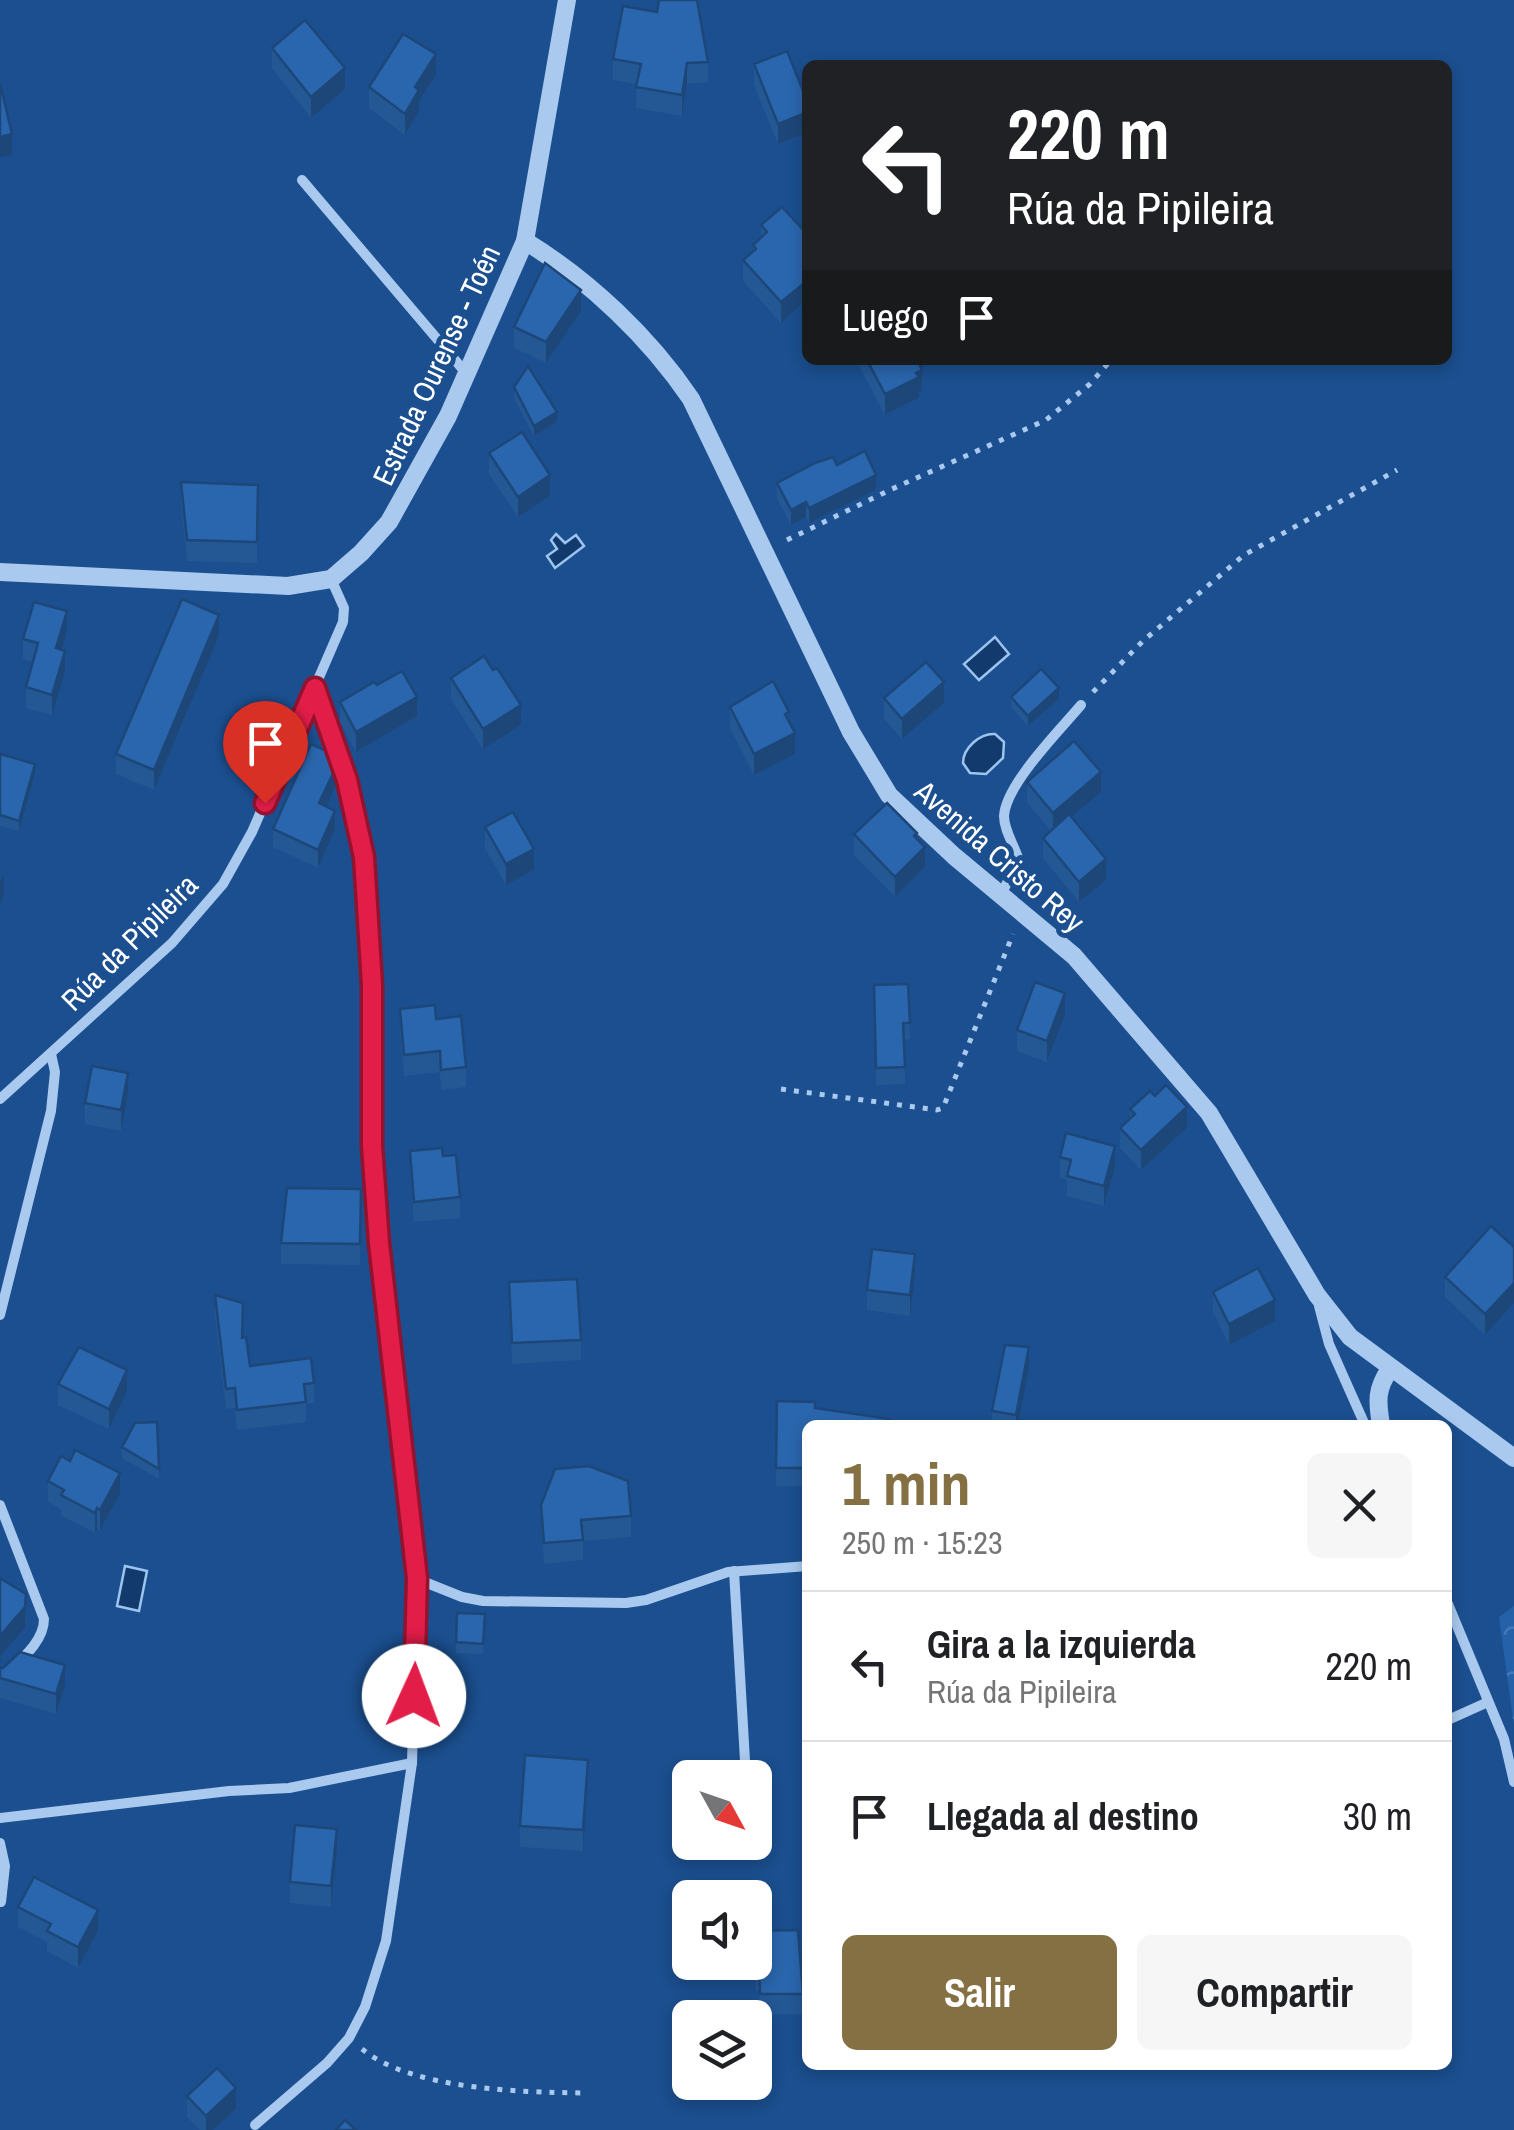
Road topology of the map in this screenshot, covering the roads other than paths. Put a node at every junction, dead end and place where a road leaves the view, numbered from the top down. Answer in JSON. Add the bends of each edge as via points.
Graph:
{"nodes":[{"id":1,"x":567,"y":0,"type":"edge"},
{"id":2,"x":302,"y":180,"type":"dead end"},
{"id":3,"x":525,"y":241,"type":"junction"},
{"id":4,"x":466,"y":372,"type":"junction"},
{"id":5,"x":0,"y":572,"type":"edge"},
{"id":6,"x":331,"y":579,"type":"junction"},
{"id":7,"x":315,"y":688,"type":"junction"},
{"id":8,"x":1081,"y":706,"type":"road end"},
{"id":9,"x":1001,"y":894,"type":"junction"},
{"id":10,"x":50,"y":1054,"type":"junction"},
{"id":11,"x":0,"y":1099,"type":"edge"},
{"id":12,"x":1317,"y":1295,"type":"junction"},
{"id":13,"x":0,"y":1315,"type":"edge"},
{"id":14,"x":1390,"y":1369,"type":"junction"},
{"id":15,"x":1363,"y":1420,"type":"edge"},
{"id":16,"x":1380,"y":1420,"type":"edge"},
{"id":17,"x":1514,"y":1458,"type":"edge"},
{"id":18,"x":0,"y":1504,"type":"edge"},
{"id":19,"x":802,"y":1566,"type":"edge"},
{"id":20,"x":734,"y":1571,"type":"junction"},
{"id":21,"x":417,"y":1578,"type":"junction"},
{"id":22,"x":1452,"y":1614,"type":"edge"},
{"id":23,"x":0,"y":1680,"type":"edge"},
{"id":24,"x":1488,"y":1702,"type":"junction"},
{"id":25,"x":1452,"y":1718,"type":"edge"},
{"id":26,"x":745,"y":1760,"type":"edge"},
{"id":27,"x":412,"y":1763,"type":"junction"},
{"id":28,"x":1514,"y":1782,"type":"edge"},
{"id":29,"x":0,"y":1818,"type":"edge"},
{"id":30,"x":0,"y":1843,"type":"edge"},
{"id":31,"x":1,"y":1902,"type":"edge"},
{"id":32,"x":255,"y":2124,"type":"dead end"}],
"edges":[{"from":1,"to":3,"type":"street","name":"Estrada Ourense - Toén"},
{"from":2,"to":4,"type":"street"},
{"from":3,"to":4,"type":"street","name":"Estrada Ourense - Toén"},
{"from":3,"to":9,"type":"street","name":"Avenida Cristo Rey","via":[[580,278],[678,380],[708,428],[868,765],[918,824]]},
{"from":4,"to":6,"type":"street","name":"Estrada Ourense - Toén","via":[[389,522]]},
{"from":5,"to":6,"type":"street","via":[[244,586]]},
{"from":6,"to":7,"type":"street","name":"Rúa da Pipileira","via":[[344,608],[342,622]]},
{"from":7,"to":10,"type":"street","name":"Rúa da Pipileira","via":[[222,884],[172,943]]},
{"from":7,"to":21,"type":"street","via":[[347,780],[364,857],[372,1146]]},
{"from":8,"to":9,"type":"street","via":[[1008,800],[1004,818],[1019,861]]},
{"from":9,"to":12,"type":"street","name":"Avenida Cristo Rey","via":[[1092,975],[1209,1113]]},
{"from":10,"to":11,"type":"street","name":"Rúa da Pipileira"},
{"from":10,"to":13,"type":"street","via":[[51,1111]]},
{"from":12,"to":14,"type":"street","name":"Avenida Cristo Rey","via":[[1350,1337]]},
{"from":12,"to":15,"type":"street","via":[[1329,1344]]},
{"from":14,"to":16,"type":"street","via":[[1376,1398]]},
{"from":14,"to":17,"type":"street","name":"Avenida Cristo Rey"},
{"from":18,"to":23,"type":"street","via":[[44,1628]]},
{"from":19,"to":20,"type":"street"},
{"from":20,"to":21,"type":"street","via":[[626,1603],[483,1601]]},
{"from":20,"to":26,"type":"street"},
{"from":21,"to":27,"type":"street"},
{"from":22,"to":24,"type":"street"},
{"from":24,"to":25,"type":"street"},
{"from":24,"to":28,"type":"street"},
{"from":27,"to":29,"type":"street","via":[[301,1786]]},
{"from":27,"to":32,"type":"street","via":[[386,1942],[365,2007],[327,2063]]},
{"from":30,"to":31,"type":"street"}]}
